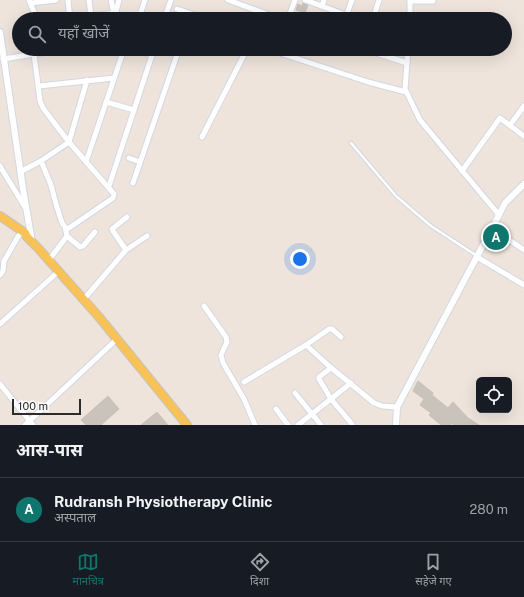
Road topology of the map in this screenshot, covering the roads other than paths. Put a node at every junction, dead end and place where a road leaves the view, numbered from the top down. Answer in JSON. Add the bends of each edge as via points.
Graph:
{"nodes":[{"id":1,"x":56,"y":0,"type":"edge"},
{"id":2,"x":68,"y":0,"type":"edge"},
{"id":3,"x":89,"y":0,"type":"edge"},
{"id":4,"x":111,"y":0,"type":"edge"},
{"id":5,"x":119,"y":0,"type":"edge"},
{"id":6,"x":145,"y":0,"type":"edge"},
{"id":7,"x":171,"y":0,"type":"edge"},
{"id":8,"x":228,"y":0,"type":"edge"},
{"id":9,"x":295,"y":0,"type":"edge"},
{"id":10,"x":305,"y":0,"type":"edge"},
{"id":11,"x":324,"y":0,"type":"edge"},
{"id":12,"x":352,"y":0,"type":"edge"},
{"id":13,"x":379,"y":0,"type":"edge"},
{"id":14,"x":410,"y":1,"type":"edge"},
{"id":15,"x":433,"y":1,"type":"edge"},
{"id":16,"x":30,"y":2,"type":"edge"},
{"id":17,"x":238,"y":2,"type":"edge"},
{"id":18,"x":322,"y":6,"type":"junction"},
{"id":19,"x":177,"y":9,"type":"dead end"},
{"id":20,"x":34,"y":12,"type":"edge"},
{"id":21,"x":70,"y":12,"type":"edge"},
{"id":22,"x":90,"y":12,"type":"edge"},
{"id":23,"x":113,"y":12,"type":"edge"},
{"id":24,"x":115,"y":12,"type":"edge"},
{"id":25,"x":141,"y":12,"type":"edge"},
{"id":26,"x":167,"y":12,"type":"edge"},
{"id":27,"x":183,"y":12,"type":"edge"},
{"id":28,"x":263,"y":12,"type":"edge"},
{"id":29,"x":291,"y":12,"type":"edge"},
{"id":30,"x":335,"y":12,"type":"edge"},
{"id":31,"x":348,"y":12,"type":"edge"},
{"id":32,"x":375,"y":12,"type":"edge"},
{"id":33,"x":410,"y":12,"type":"edge"},
{"id":34,"x":0,"y":32,"type":"edge"},
{"id":35,"x":22,"y":56,"type":"edge"},
{"id":36,"x":34,"y":56,"type":"edge"},
{"id":37,"x":122,"y":56,"type":"edge"},
{"id":38,"x":152,"y":56,"type":"edge"},
{"id":39,"x":177,"y":56,"type":"edge"},
{"id":40,"x":243,"y":56,"type":"edge"},
{"id":41,"x":289,"y":56,"type":"edge"},
{"id":42,"x":386,"y":56,"type":"edge"},
{"id":43,"x":408,"y":56,"type":"edge"},
{"id":44,"x":3,"y":59,"type":"junction"},
{"id":45,"x":407,"y":63,"type":"junction"},
{"id":46,"x":114,"y":78,"type":"junction"},
{"id":47,"x":87,"y":80,"type":"junction"},
{"id":48,"x":39,"y":86,"type":"junction"},
{"id":49,"x":406,"y":92,"type":"junction"},
{"id":50,"x":106,"y":102,"type":"junction"},
{"id":51,"x":524,"y":106,"type":"edge"},
{"id":52,"x":134,"y":110,"type":"junction"},
{"id":53,"x":510,"y":126,"type":"junction"},
{"id":54,"x":524,"y":136,"type":"edge"},
{"id":55,"x":202,"y":137,"type":"dead end"},
{"id":56,"x":69,"y":142,"type":"junction"},
{"id":57,"x":351,"y":144,"type":"dead end"},
{"id":58,"x":130,"y":158,"type":"dead end"},
{"id":59,"x":41,"y":161,"type":"junction"},
{"id":60,"x":86,"y":162,"type":"junction"},
{"id":61,"x":140,"y":162,"type":"junction"},
{"id":62,"x":0,"y":166,"type":"edge"},
{"id":63,"x":462,"y":171,"type":"junction"},
{"id":64,"x":20,"y":172,"type":"junction"},
{"id":65,"x":133,"y":183,"type":"dead end"},
{"id":66,"x":524,"y":184,"type":"edge"},
{"id":67,"x":109,"y":186,"type":"junction"},
{"id":68,"x":26,"y":210,"type":"junction"},
{"id":69,"x":499,"y":215,"type":"junction"},
{"id":70,"x":0,"y":216,"type":"edge"},
{"id":71,"x":127,"y":217,"type":"dead end"},
{"id":72,"x":0,"y":222,"type":"edge"},
{"id":73,"x":492,"y":228,"type":"junction"},
{"id":74,"x":95,"y":232,"type":"dead end"},
{"id":75,"x":66,"y":233,"type":"junction"},
{"id":76,"x":147,"y":236,"type":"dead end"},
{"id":77,"x":26,"y":238,"type":"junction"},
{"id":78,"x":126,"y":250,"type":"junction"},
{"id":79,"x":524,"y":250,"type":"edge"},
{"id":80,"x":477,"y":256,"type":"junction"},
{"id":81,"x":49,"y":260,"type":"junction"},
{"id":82,"x":58,"y":270,"type":"junction"},
{"id":83,"x":0,"y":275,"type":"edge"},
{"id":84,"x":524,"y":285,"type":"edge"},
{"id":85,"x":84,"y":299,"type":"junction"},
{"id":86,"x":204,"y":306,"type":"dead end"},
{"id":87,"x":0,"y":324,"type":"edge"},
{"id":88,"x":341,"y":337,"type":"dead end"},
{"id":89,"x":117,"y":339,"type":"junction"},
{"id":90,"x":306,"y":345,"type":"junction"},
{"id":91,"x":331,"y":368,"type":"junction"},
{"id":92,"x":244,"y":382,"type":"dead end"},
{"id":93,"x":350,"y":383,"type":"junction"},
{"id":94,"x":0,"y":384,"type":"edge"},
{"id":95,"x":295,"y":393,"type":"dead end"},
{"id":96,"x":332,"y":399,"type":"junction"},
{"id":97,"x":397,"y":408,"type":"junction"},
{"id":98,"x":276,"y":410,"type":"dead end"},
{"id":99,"x":312,"y":414,"type":"junction"},
{"id":100,"x":31,"y":423,"type":"edge"},
{"id":101,"x":352,"y":424,"type":"edge"},
{"id":102,"x":25,"y":425,"type":"edge"},
{"id":103,"x":187,"y":425,"type":"edge"},
{"id":104,"x":255,"y":425,"type":"edge"},
{"id":105,"x":288,"y":425,"type":"edge"},
{"id":106,"x":298,"y":425,"type":"edge"},
{"id":107,"x":321,"y":425,"type":"edge"},
{"id":108,"x":396,"y":425,"type":"edge"}],
"edges":[{"from":1,"to":16,"type":"street"},
{"from":2,"to":21,"type":"street"},
{"from":3,"to":22,"type":"street"},
{"from":4,"to":23,"type":"street"},
{"from":5,"to":24,"type":"street"},
{"from":6,"to":25,"type":"street"},
{"from":7,"to":26,"type":"street"},
{"from":8,"to":17,"type":"street"},
{"from":9,"to":29,"type":"street"},
{"from":10,"to":18,"type":"street"},
{"from":11,"to":18,"type":"street"},
{"from":12,"to":31,"type":"street"},
{"from":13,"to":32,"type":"street"},
{"from":14,"to":15,"type":"street"},
{"from":14,"to":33,"type":"street"},
{"from":16,"to":20,"type":"street"},
{"from":17,"to":28,"type":"street"},
{"from":18,"to":30,"type":"street"},
{"from":19,"to":27,"type":"street"},
{"from":34,"to":44,"type":"street"},
{"from":35,"to":44,"type":"street"},
{"from":36,"to":48,"type":"street"},
{"from":37,"to":46,"type":"street"},
{"from":38,"to":52,"type":"street"},
{"from":39,"to":61,"type":"street"},
{"from":40,"to":55,"type":"street"},
{"from":41,"to":49,"type":"street"},
{"from":42,"to":45,"type":"street"},
{"from":43,"to":45,"type":"street"},
{"from":44,"to":64,"type":"street"},
{"from":45,"to":49,"type":"street"},
{"from":46,"to":47,"type":"street"},
{"from":46,"to":50,"type":"street"},
{"from":47,"to":48,"type":"street"},
{"from":47,"to":56,"type":"street"},
{"from":48,"to":56,"type":"street","via":[[43,108]]},
{"from":49,"to":63,"type":"street","via":[[420,120]]},
{"from":50,"to":52,"type":"street"},
{"from":50,"to":60,"type":"street"},
{"from":51,"to":53,"type":"street"},
{"from":52,"to":67,"type":"street"},
{"from":53,"to":54,"type":"street"},
{"from":53,"to":63,"type":"street","via":[[500,118]]},
{"from":56,"to":59,"type":"street"},
{"from":56,"to":60,"type":"street"},
{"from":57,"to":80,"type":"lane","via":[[396,196],[431,226]]},
{"from":58,"to":61,"type":"street"},
{"from":59,"to":64,"type":"street"},
{"from":59,"to":75,"type":"street"},
{"from":60,"to":67,"type":"street"},
{"from":61,"to":65,"type":"street"},
{"from":62,"to":68,"type":"street"},
{"from":63,"to":69,"type":"street"},
{"from":64,"to":68,"type":"street"},
{"from":66,"to":69,"type":"street","via":[[505,203]]},
{"from":67,"to":75,"type":"street","via":[[114,194],[113,198]]},
{"from":68,"to":77,"type":"street"},
{"from":69,"to":73,"type":"street"},
{"from":70,"to":77,"type":"main road","via":[[25,233]]},
{"from":71,"to":78,"type":"street","via":[[112,229]]},
{"from":72,"to":77,"type":"main road"},
{"from":73,"to":79,"type":"street"},
{"from":73,"to":80,"type":"street"},
{"from":74,"to":75,"type":"street","via":[[80,247]]},
{"from":75,"to":81,"type":"street"},
{"from":76,"to":78,"type":"street"},
{"from":77,"to":81,"type":"main road"},
{"from":77,"to":83,"type":"street","via":[[4,261]]},
{"from":78,"to":85,"type":"street"},
{"from":80,"to":84,"type":"street"},
{"from":80,"to":97,"type":"street"},
{"from":81,"to":82,"type":"main road"},
{"from":82,"to":85,"type":"main road"},
{"from":82,"to":87,"type":"street"},
{"from":85,"to":89,"type":"main road"},
{"from":86,"to":104,"type":"street","via":[[226,337],[227,342],[221,355],[223,363],[244,399]]},
{"from":88,"to":90,"type":"street","via":[[332,329]]},
{"from":89,"to":100,"type":"street"},
{"from":89,"to":103,"type":"main road"},
{"from":90,"to":91,"type":"street"},
{"from":90,"to":92,"type":"street"},
{"from":91,"to":93,"type":"street"},
{"from":91,"to":96,"type":"street","via":[[319,379]]},
{"from":93,"to":96,"type":"street"},
{"from":93,"to":97,"type":"street","via":[[374,402]]},
{"from":94,"to":100,"type":"street"},
{"from":95,"to":99,"type":"street"},
{"from":96,"to":99,"type":"street"},
{"from":96,"to":101,"type":"street"},
{"from":97,"to":108,"type":"street"},
{"from":98,"to":105,"type":"street"},
{"from":99,"to":106,"type":"street"},
{"from":99,"to":107,"type":"street"},
{"from":100,"to":102,"type":"street"}]}
